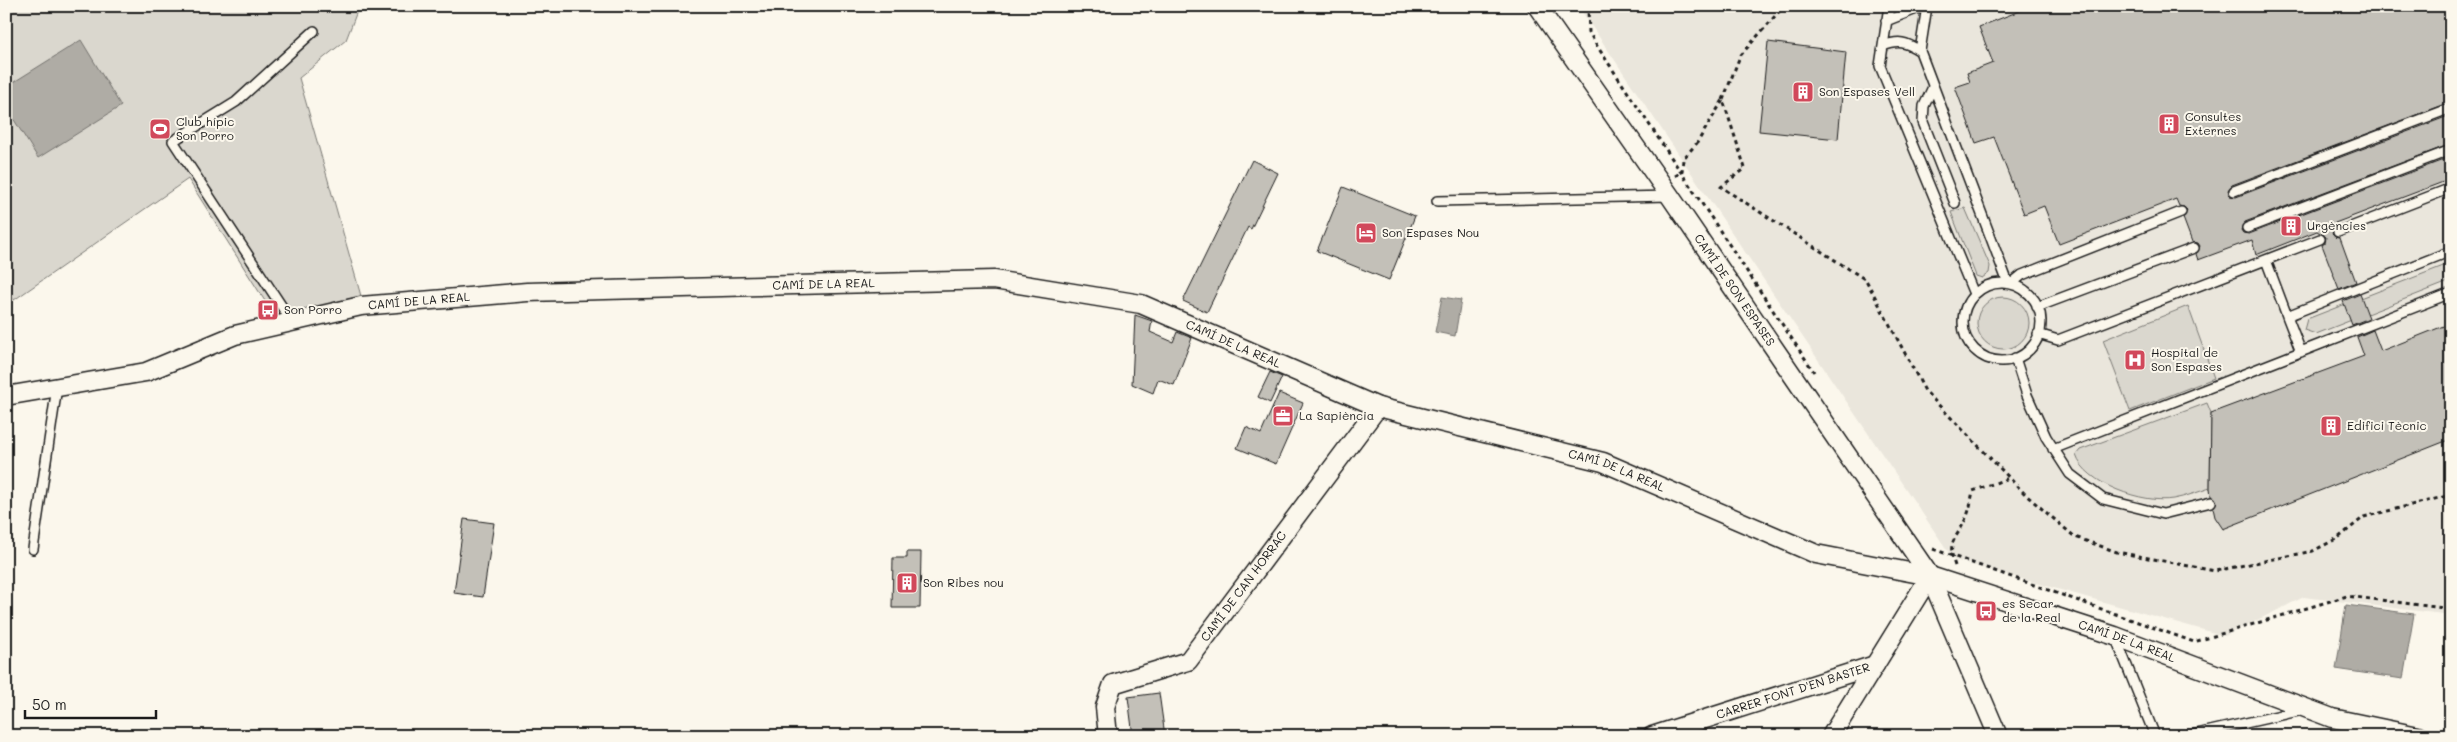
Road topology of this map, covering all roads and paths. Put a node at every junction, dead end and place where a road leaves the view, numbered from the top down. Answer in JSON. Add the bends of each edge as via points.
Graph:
{"nodes":[{"id":1,"x":1537,"y":6,"type":"edge"},
{"id":2,"x":1591,"y":6,"type":"edge"},
{"id":3,"x":1784,"y":6,"type":"edge"},
{"id":4,"x":1889,"y":6,"type":"edge"},
{"id":5,"x":1926,"y":6,"type":"edge"},
{"id":6,"x":1886,"y":21,"type":"junction"},
{"id":7,"x":314,"y":31,"type":"dead end"},
{"id":8,"x":1884,"y":46,"type":"junction"},
{"id":9,"x":1920,"y":51,"type":"junction"},
{"id":10,"x":1933,"y":87,"type":"junction"},
{"id":11,"x":1723,"y":100,"type":"junction"},
{"id":12,"x":2451,"y":108,"type":"edge"},
{"id":13,"x":2451,"y":150,"type":"edge"},
{"id":14,"x":1682,"y":172,"type":"junction"},
{"id":15,"x":2451,"y":188,"type":"edge"},
{"id":16,"x":1665,"y":190,"type":"junction"},
{"id":17,"x":2234,"y":191,"type":"dead end"},
{"id":18,"x":1436,"y":201,"type":"dead end"},
{"id":19,"x":1955,"y":203,"type":"dead end"},
{"id":20,"x":2181,"y":212,"type":"dead end"},
{"id":21,"x":2247,"y":228,"type":"dead end"},
{"id":22,"x":2338,"y":232,"type":"dead end"},
{"id":23,"x":2320,"y":239,"type":"dead end"},
{"id":24,"x":2194,"y":248,"type":"dead end"},
{"id":25,"x":2451,"y":251,"type":"edge"},
{"id":26,"x":2266,"y":260,"type":"junction"},
{"id":27,"x":2009,"y":284,"type":"junction"},
{"id":28,"x":2451,"y":293,"type":"edge"},
{"id":29,"x":1974,"y":294,"type":"junction"},
{"id":30,"x":2037,"y":307,"type":"junction"},
{"id":31,"x":2287,"y":316,"type":"junction"},
{"id":32,"x":292,"y":322,"type":"junction"},
{"id":33,"x":2038,"y":334,"type":"junction"},
{"id":34,"x":2301,"y":352,"type":"junction"},
{"id":35,"x":2015,"y":358,"type":"junction"},
{"id":36,"x":1815,"y":374,"type":"dead end"},
{"id":37,"x":57,"y":387,"type":"junction"},
{"id":38,"x":6,"y":396,"type":"edge"},
{"id":39,"x":1378,"y":407,"type":"junction"},
{"id":40,"x":2053,"y":449,"type":"junction"},
{"id":41,"x":2010,"y":478,"type":"junction"},
{"id":42,"x":2451,"y":494,"type":"edge"},
{"id":43,"x":2211,"y":502,"type":"dead end"},
{"id":44,"x":1929,"y":548,"type":"dead end"},
{"id":45,"x":33,"y":549,"type":"dead end"},
{"id":46,"x":1952,"y":556,"type":"junction"},
{"id":47,"x":1930,"y":576,"type":"junction"},
{"id":48,"x":1952,"y":583,"type":"junction"},
{"id":49,"x":2451,"y":609,"type":"edge"},
{"id":50,"x":2115,"y":636,"type":"junction"},
{"id":51,"x":1875,"y":665,"type":"junction"},
{"id":52,"x":2307,"y":709,"type":"junction"},
{"id":53,"x":1108,"y":736,"type":"edge"},
{"id":54,"x":1652,"y":736,"type":"edge"},
{"id":55,"x":1831,"y":736,"type":"edge"},
{"id":56,"x":1998,"y":736,"type":"edge"},
{"id":57,"x":2155,"y":736,"type":"edge"},
{"id":58,"x":2188,"y":736,"type":"edge"},
{"id":59,"x":2418,"y":736,"type":"edge"}],
"edges":[{"from":1,"to":16,"type":"street","name":"CAMÍ DE SON ESPASES"},
{"from":2,"to":14,"type":"path","via":[[1588,10],[1589,32],[1595,43]]},
{"from":3,"to":11,"type":"path","via":[[1740,56]]},
{"from":4,"to":6,"type":"lane"},
{"from":5,"to":6,"type":"lane"},
{"from":5,"to":9,"type":"lane"},
{"from":6,"to":8,"type":"lane"},
{"from":7,"to":32,"type":"lane","via":[[236,102],[173,142]]},
{"from":8,"to":9,"type":"lane","via":[[1908,43]]},
{"from":8,"to":29,"type":"lane","via":[[1880,66]]},
{"from":9,"to":10,"type":"lane"},
{"from":10,"to":19,"type":"lane","via":[[1924,106],[1923,122]]},
{"from":10,"to":27,"type":"lane"},
{"from":11,"to":14,"type":"path","via":[[1697,143],[1682,159]]},
{"from":11,"to":41,"type":"path","via":[[1745,168],[1721,187],[1866,280],[1925,391]]},
{"from":12,"to":17,"type":"lane"},
{"from":13,"to":21,"type":"lane"},
{"from":14,"to":16,"type":"path"},
{"from":14,"to":36,"type":"path"},
{"from":15,"to":22,"type":"lane"},
{"from":16,"to":18,"type":"lane"},
{"from":16,"to":47,"type":"street","name":"CAMÍ DE SON ESPASES"},
{"from":20,"to":27,"type":"lane","via":[[2022,274]]},
{"from":23,"to":26,"type":"lane"},
{"from":24,"to":30,"type":"lane"},
{"from":25,"to":31,"type":"lane"},
{"from":26,"to":31,"type":"lane"},
{"from":26,"to":33,"type":"lane","via":[[2058,340]]},
{"from":27,"to":29,"type":"lane","via":[[1996,283]]},
{"from":27,"to":30,"type":"lane","via":[[2020,287]]},
{"from":28,"to":34,"type":"lane"},
{"from":29,"to":35,"type":"lane","via":[[1966,305],[1963,318],[1969,343],[1989,359]]},
{"from":30,"to":33,"type":"lane","via":[[2040,316]]},
{"from":31,"to":34,"type":"lane"},
{"from":32,"to":37,"type":"street","name":"CAMÍ DE LA REAL","via":[[235,335],[146,372]]},
{"from":32,"to":39,"type":"street","name":"CAMÍ DE LA REAL","via":[[360,306],[527,292],[994,280],[1141,304]]},
{"from":33,"to":35,"type":"lane","via":[[2033,344]]},
{"from":34,"to":40,"type":"lane"},
{"from":35,"to":40,"type":"lane","via":[[2027,395]]},
{"from":37,"to":38,"type":"street","name":"CAMÍ DE LA REAL"},
{"from":37,"to":45,"type":"lane"},
{"from":39,"to":47,"type":"street","name":"CAMÍ DE LA REAL","via":[[1603,462],[1816,554]]},
{"from":39,"to":53,"type":"street","name":"CAMÍ DE CAN HORRAC","via":[[1188,661],[1113,684],[1105,707]]},
{"from":40,"to":43,"type":"lane","via":[[2070,474],[2103,499],[2163,514]]},
{"from":41,"to":42,"type":"path","via":[[2075,537],[2117,552],[2215,571],[2313,550],[2338,538],[2364,517]]},
{"from":41,"to":46,"type":"path","via":[[1973,491],[1966,518],[1952,539]]},
{"from":44,"to":46,"type":"path"},
{"from":46,"to":48,"type":"path","via":[[1956,567]]},
{"from":46,"to":49,"type":"path","via":[[2194,642],[2347,596]]},
{"from":47,"to":48,"type":"street","name":"CAMÍ DE LA REAL"},
{"from":47,"to":51,"type":"street"},
{"from":47,"to":56,"type":"street","name":"CAMÍ DE SON ESPASES"},
{"from":48,"to":50,"type":"street","name":"CAMÍ DE LA REAL"},
{"from":50,"to":52,"type":"street","name":"CAMÍ DE LA REAL"},
{"from":50,"to":57,"type":"lane"},
{"from":51,"to":54,"type":"street","name":"CARRER FONT D'EN BASTER"},
{"from":51,"to":55,"type":"street"},
{"from":52,"to":58,"type":"lane"},
{"from":52,"to":59,"type":"street","name":"CAMÍ DE LA REAL","via":[[2332,718]]}]}
